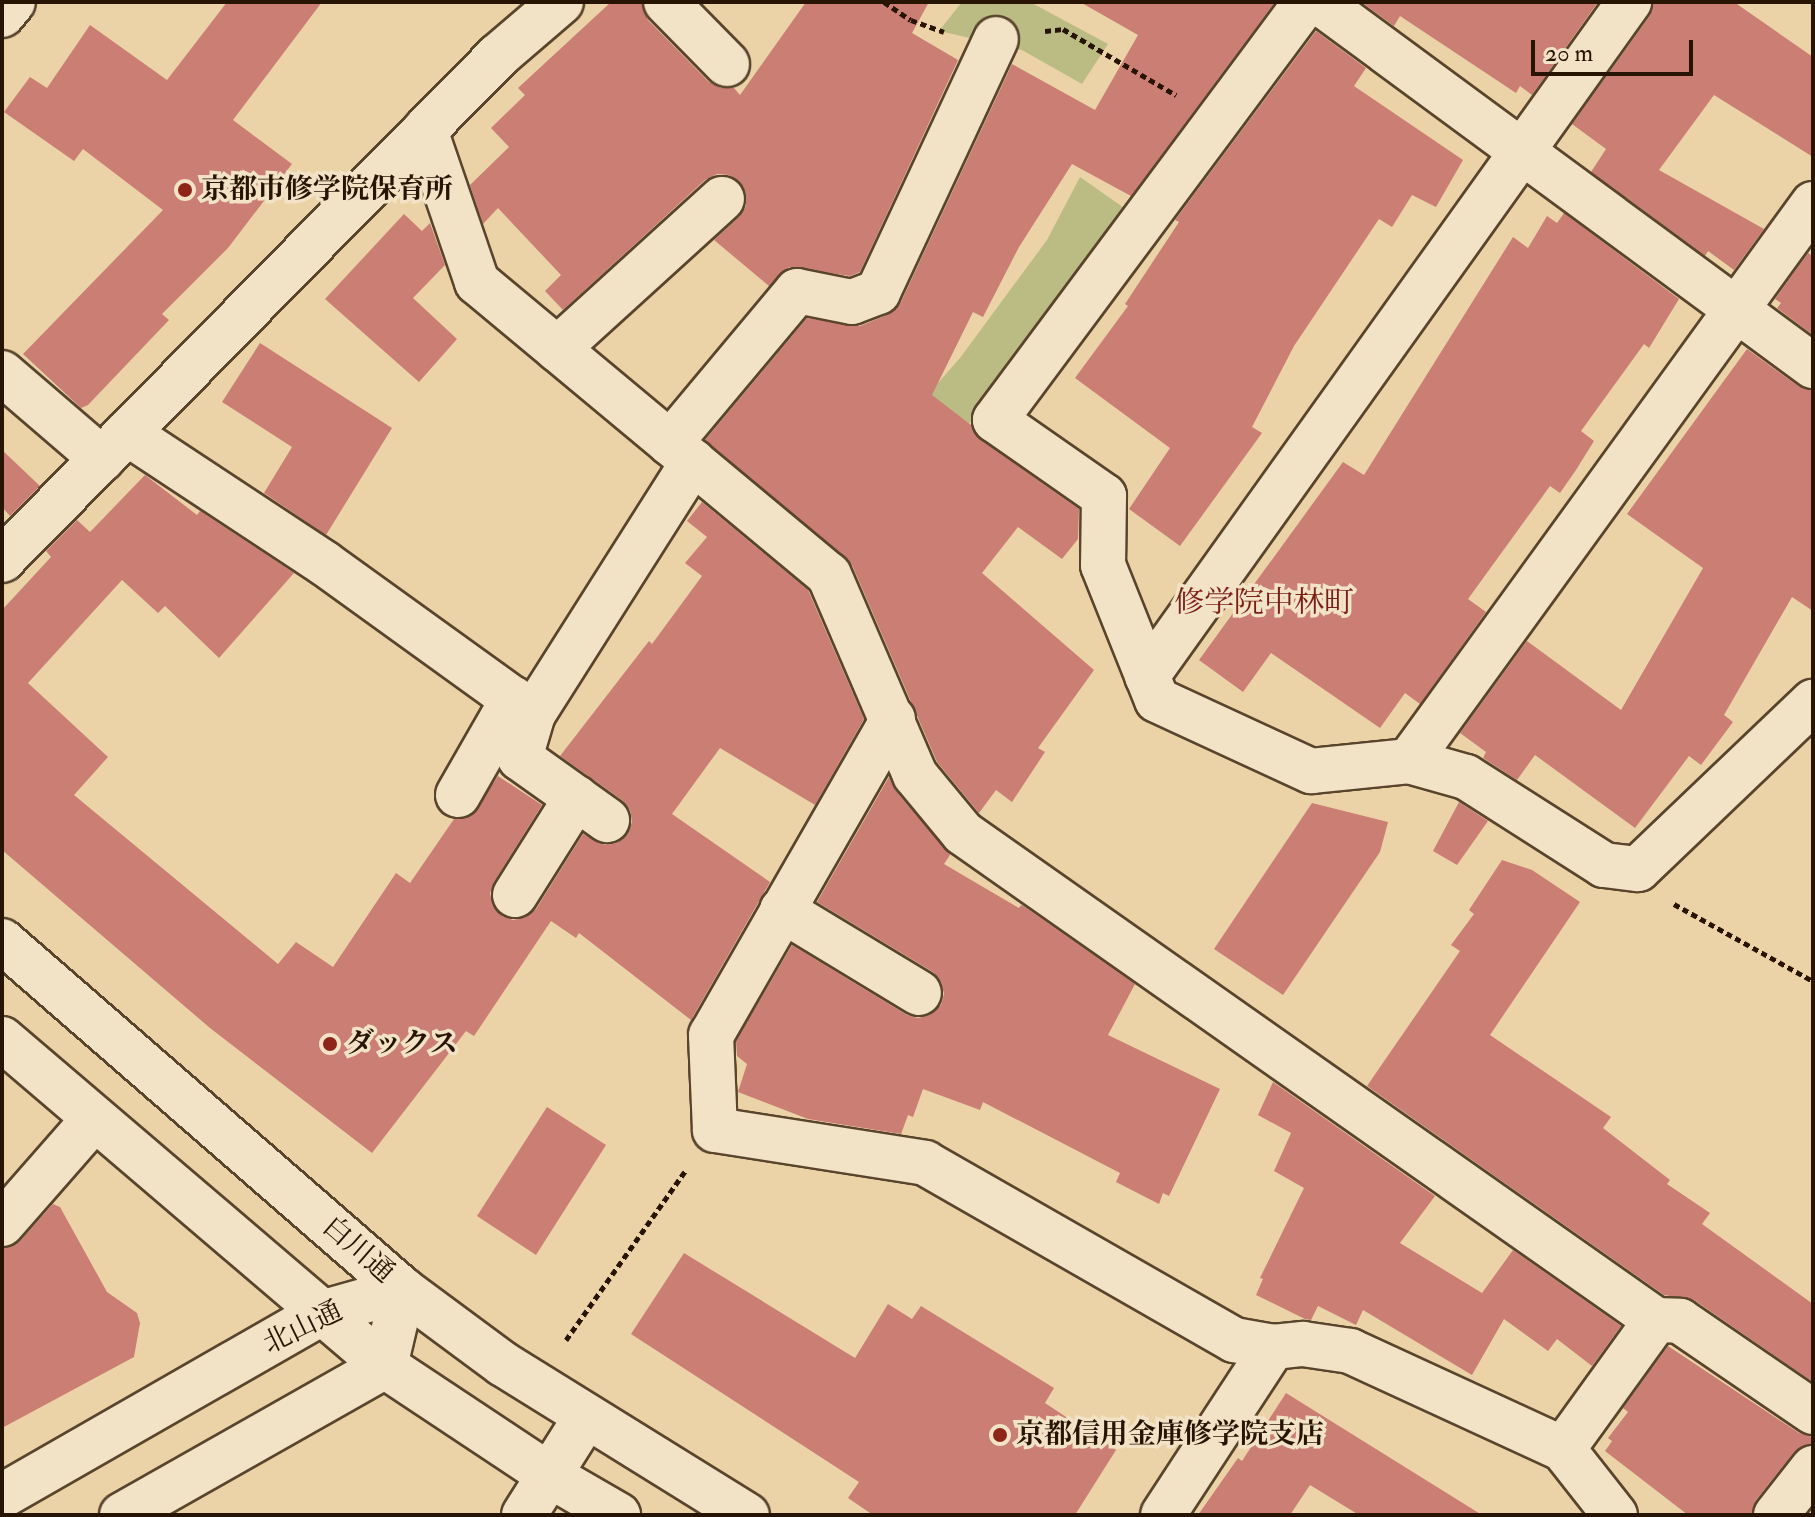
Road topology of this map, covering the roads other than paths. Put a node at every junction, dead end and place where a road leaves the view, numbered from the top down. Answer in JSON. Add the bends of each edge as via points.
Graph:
{"nodes":[{"id":1,"x":13,"y":2,"type":"edge"},
{"id":2,"x":561,"y":2,"type":"edge"},
{"id":3,"x":666,"y":2,"type":"edge"},
{"id":4,"x":1306,"y":2,"type":"edge"},
{"id":5,"x":1319,"y":2,"type":"edge"},
{"id":6,"x":1629,"y":2,"type":"edge"},
{"id":7,"x":2,"y":15,"type":"edge"},
{"id":8,"x":994,"y":44,"type":"road end"},
{"id":9,"x":727,"y":64,"type":"dead end"},
{"id":10,"x":425,"y":130,"type":"junction"},
{"id":11,"x":1520,"y":151,"type":"junction"},
{"id":12,"x":722,"y":199,"type":"dead end"},
{"id":13,"x":1813,"y":204,"type":"edge"},
{"id":14,"x":1734,"y":309,"type":"junction"},
{"id":15,"x":557,"y":349,"type":"junction"},
{"id":16,"x":1813,"y":366,"type":"edge"},
{"id":17,"x":2,"y":373,"type":"edge"},
{"id":18,"x":114,"y":446,"type":"junction"},
{"id":19,"x":682,"y":452,"type":"junction"},
{"id":20,"x":2,"y":560,"type":"edge"},
{"id":21,"x":1147,"y":676,"type":"junction"},
{"id":22,"x":1813,"y":702,"type":"edge"},
{"id":23,"x":523,"y":706,"type":"junction"},
{"id":24,"x":893,"y":719,"type":"junction"},
{"id":25,"x":1409,"y":761,"type":"junction"},
{"id":26,"x":458,"y":795,"type":"dead end"},
{"id":27,"x":515,"y":895,"type":"dead end"},
{"id":28,"x":782,"y":910,"type":"junction"},
{"id":29,"x":2,"y":941,"type":"edge"},
{"id":30,"x":919,"y":993,"type":"dead end"},
{"id":31,"x":2,"y":1039,"type":"edge"},
{"id":32,"x":94,"y":1119,"type":"junction"},
{"id":33,"x":2,"y":1224,"type":"edge"},
{"id":34,"x":403,"y":1290,"type":"junction"},
{"id":35,"x":321,"y":1313,"type":"junction"},
{"id":36,"x":1656,"y":1320,"type":"junction"},
{"id":37,"x":1273,"y":1347,"type":"junction"},
{"id":38,"x":385,"y":1366,"type":"junction"},
{"id":39,"x":1813,"y":1412,"type":"edge"},
{"id":40,"x":586,"y":1417,"type":"junction"},
{"id":41,"x":1563,"y":1449,"type":"junction"},
{"id":42,"x":1813,"y":1468,"type":"edge"},
{"id":43,"x":549,"y":1475,"type":"junction"},
{"id":44,"x":2,"y":1496,"type":"edge"},
{"id":45,"x":122,"y":1515,"type":"edge"},
{"id":46,"x":524,"y":1515,"type":"edge"},
{"id":47,"x":618,"y":1515,"type":"edge"},
{"id":48,"x":747,"y":1515,"type":"edge"},
{"id":49,"x":1163,"y":1515,"type":"edge"},
{"id":50,"x":1615,"y":1515,"type":"edge"},
{"id":51,"x":1776,"y":1515,"type":"edge"}],
"edges":[{"from":1,"to":7,"type":"street"},
{"from":2,"to":10,"type":"street"},
{"from":3,"to":9,"type":"street"},
{"from":4,"to":21,"type":"street","via":[[995,420],[1104,496],[1103,565]]},
{"from":5,"to":11,"type":"street"},
{"from":6,"to":11,"type":"street"},
{"from":8,"to":19,"type":"street","via":[[878,292],[852,302],[797,291]]},
{"from":10,"to":15,"type":"street","via":[[477,282]]},
{"from":10,"to":18,"type":"street"},
{"from":11,"to":14,"type":"street"},
{"from":11,"to":21,"type":"street"},
{"from":12,"to":15,"type":"street"},
{"from":13,"to":14,"type":"street"},
{"from":14,"to":16,"type":"street"},
{"from":14,"to":25,"type":"street"},
{"from":15,"to":19,"type":"street"},
{"from":17,"to":18,"type":"street"},
{"from":18,"to":20,"type":"street"},
{"from":18,"to":23,"type":"street","via":[[324,563]]},
{"from":19,"to":23,"type":"street"},
{"from":19,"to":24,"type":"street","via":[[829,575]]},
{"from":21,"to":25,"type":"street","via":[[1157,700],[1311,771]]},
{"from":22,"to":25,"type":"street","via":[[1638,869],[1604,865],[1466,777]]},
{"from":23,"to":26,"type":"street"},
{"from":23,"to":27,"type":"street","via":[[520,758],[592,809]]},
{"from":24,"to":28,"type":"street"},
{"from":24,"to":36,"type":"street","via":[[915,775],[963,833]]},
{"from":28,"to":30,"type":"street"},
{"from":28,"to":37,"type":"street","via":[[711,1035],[715,1130],[925,1163],[1234,1340]]},
{"from":29,"to":34,"type":"street","name":"白川通"},
{"from":31,"to":32,"type":"street"},
{"from":32,"to":33,"type":"street"},
{"from":32,"to":35,"type":"street"},
{"from":34,"to":35,"type":"street","name":"北山通"},
{"from":34,"to":38,"type":"street"},
{"from":34,"to":40,"type":"street","name":"白川通"},
{"from":35,"to":38,"type":"street"},
{"from":35,"to":44,"type":"street","name":"北山通"},
{"from":36,"to":39,"type":"street","via":[[1680,1321]]},
{"from":36,"to":41,"type":"street"},
{"from":37,"to":41,"type":"street","via":[[1303,1344],[1350,1351]]},
{"from":37,"to":49,"type":"street"},
{"from":38,"to":43,"type":"street"},
{"from":38,"to":45,"type":"street"},
{"from":40,"to":43,"type":"street"},
{"from":40,"to":48,"type":"street","name":"白川通"},
{"from":41,"to":50,"type":"street"},
{"from":42,"to":51,"type":"street"},
{"from":43,"to":46,"type":"street"},
{"from":43,"to":47,"type":"street"}]}
